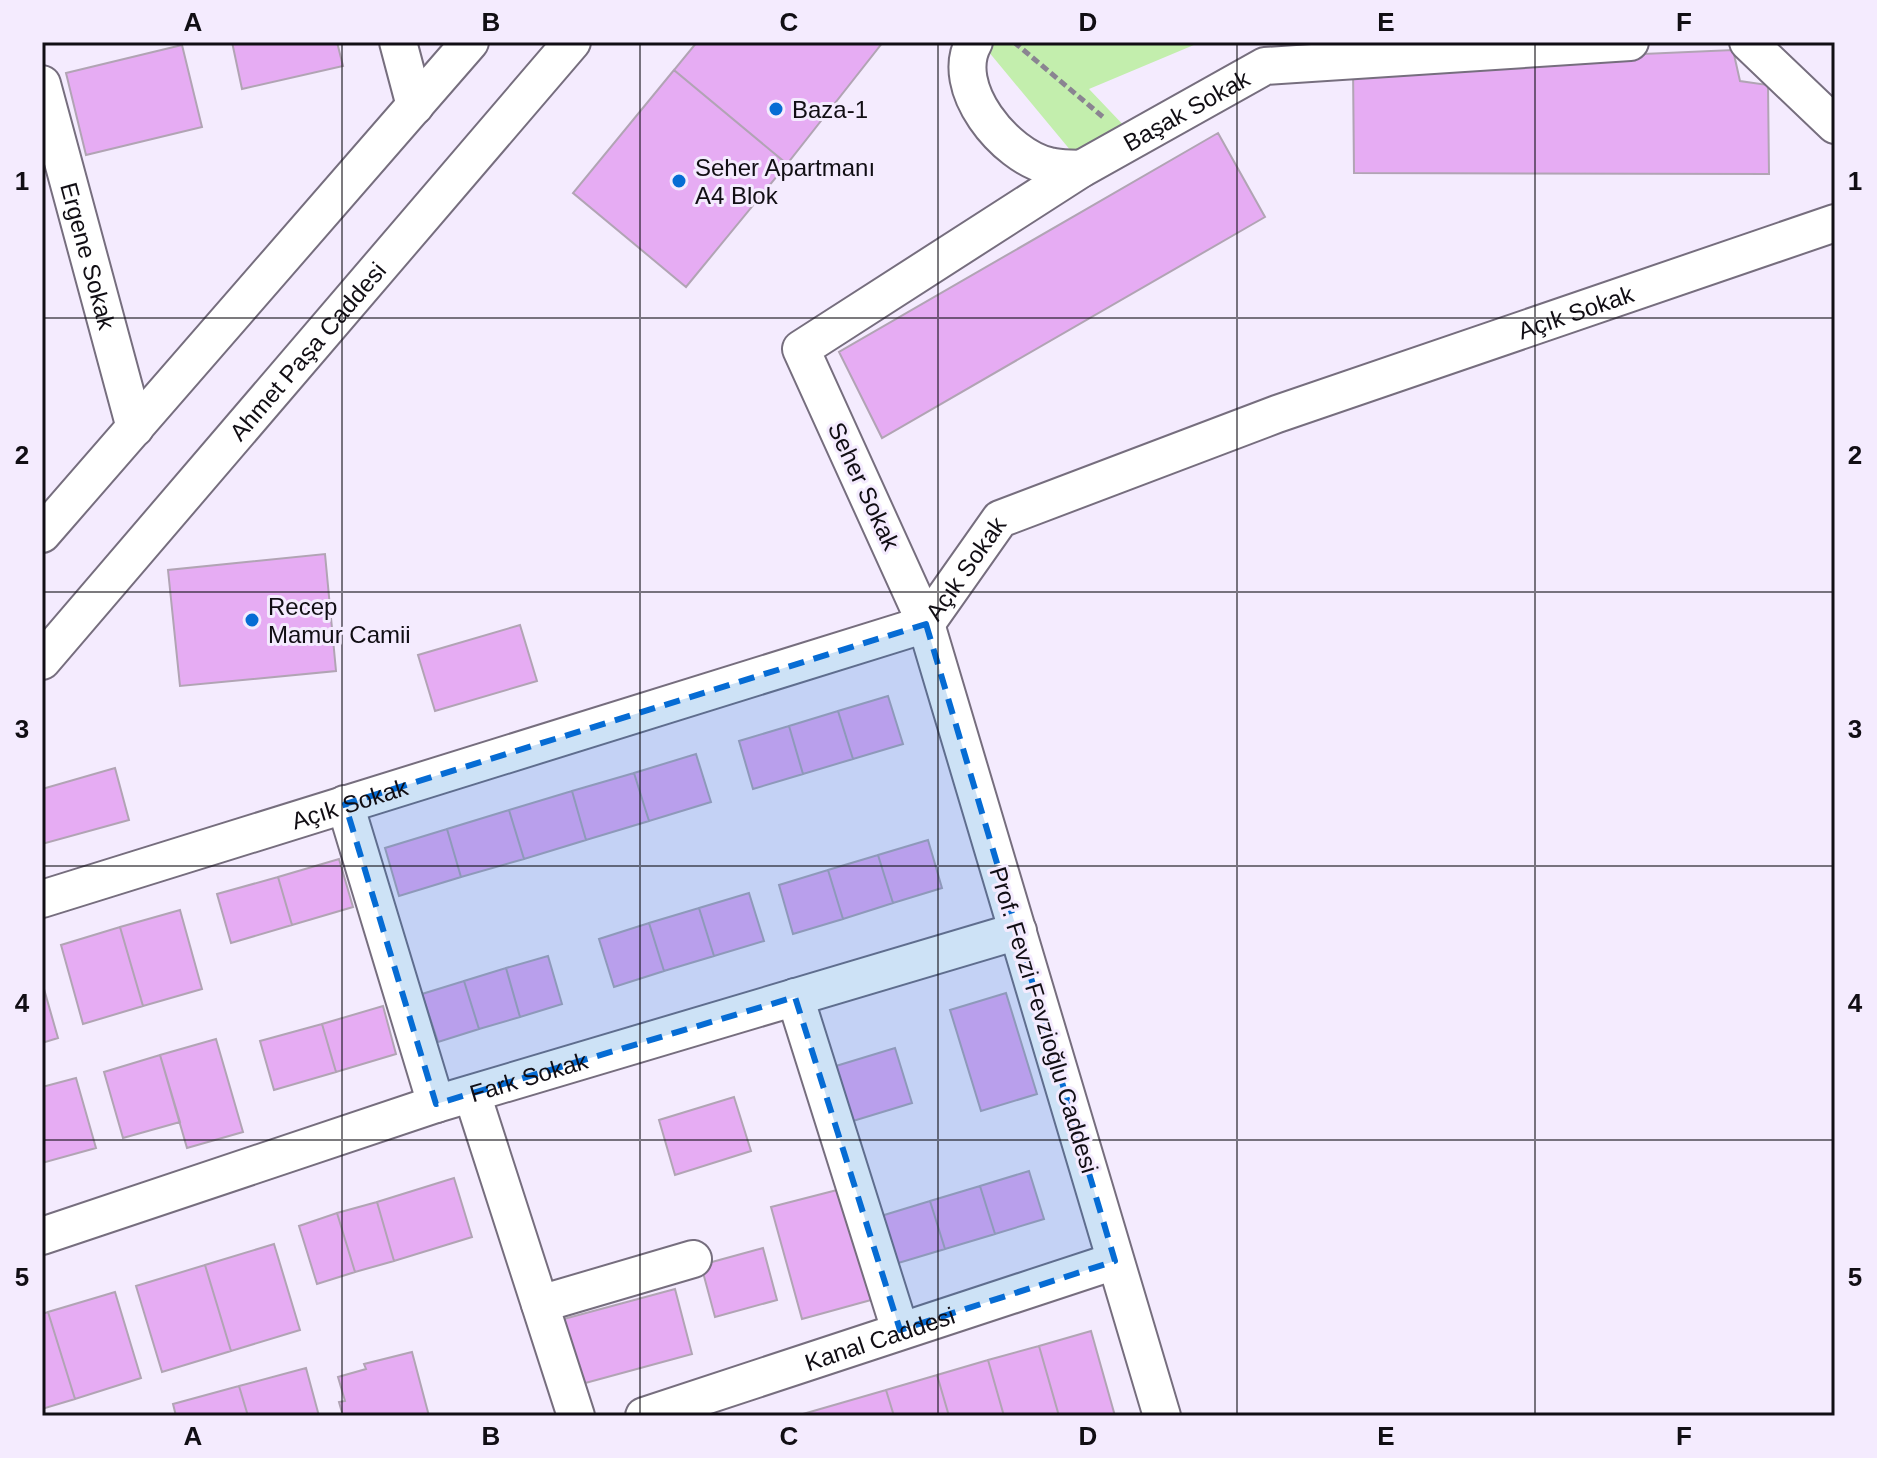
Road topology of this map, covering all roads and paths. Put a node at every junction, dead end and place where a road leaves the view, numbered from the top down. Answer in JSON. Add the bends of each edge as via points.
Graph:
{"nodes":[{"id":1,"x":398,"y":42,"type":"edge"},
{"id":2,"x":470,"y":42,"type":"edge"},
{"id":3,"x":572,"y":42,"type":"edge"},
{"id":4,"x":1014,"y":42,"type":"edge"},
{"id":5,"x":1630,"y":42,"type":"edge"},
{"id":6,"x":1748,"y":42,"type":"edge"},
{"id":7,"x":973,"y":44,"type":"edge"},
{"id":8,"x":42,"y":84,"type":"edge"},
{"id":9,"x":415,"y":106,"type":"junction"},
{"id":10,"x":1835,"y":125,"type":"edge"},
{"id":11,"x":1131,"y":141,"type":"junction"},
{"id":12,"x":1081,"y":169,"type":"junction"},
{"id":13,"x":1835,"y":223,"type":"edge"},
{"id":14,"x":801,"y":349,"type":"joint"},
{"id":15,"x":135,"y":428,"type":"junction"},
{"id":16,"x":42,"y":534,"type":"edge"},
{"id":17,"x":926,"y":624,"type":"junction"},
{"id":18,"x":42,"y":661,"type":"edge"},
{"id":19,"x":345,"y":804,"type":"junction"},
{"id":20,"x":42,"y":899,"type":"edge"},
{"id":21,"x":1018,"y":931,"type":"junction"},
{"id":22,"x":795,"y":997,"type":"junction"},
{"id":23,"x":472,"y":1094,"type":"junction"},
{"id":24,"x":436,"y":1104,"type":"junction"},
{"id":25,"x":42,"y":1236,"type":"edge"},
{"id":26,"x":693,"y":1259,"type":"dead end"},
{"id":27,"x":1115,"y":1261,"type":"junction"},
{"id":28,"x":540,"y":1304,"type":"junction"},
{"id":29,"x":900,"y":1330,"type":"junction"},
{"id":30,"x":576,"y":1416,"type":"edge"},
{"id":31,"x":644,"y":1416,"type":"edge"},
{"id":32,"x":1162,"y":1416,"type":"edge"}],
"edges":[{"from":1,"to":9,"type":"street"},
{"from":2,"to":9,"type":"street"},
{"from":3,"to":18,"type":"street","name":"Ahmet Paşa Caddesi"},
{"from":4,"to":11,"type":"path"},
{"from":5,"to":11,"type":"street","name":"Başak Sokak","via":[[1265,66]]},
{"from":6,"to":10,"type":"street"},
{"from":7,"to":12,"type":"street","via":[[966,67],[970,90],[989,123],[1030,158],[1048,166]]},
{"from":8,"to":15,"type":"street","name":"Ergene Sokak"},
{"from":9,"to":15,"type":"street"},
{"from":11,"to":12,"type":"street","name":"Başak Sokak"},
{"from":12,"to":14,"type":"street","name":"Başak Sokak"},
{"from":13,"to":17,"type":"street","name":"Açık Sokak","via":[[1277,414],[1000,519]]},
{"from":14,"to":17,"type":"street","name":"Seher Sokak"},
{"from":15,"to":16,"type":"street"},
{"from":17,"to":19,"type":"street","name":"Açık Sokak"},
{"from":17,"to":21,"type":"street","name":"Prof. Fevzi Fevzioğlu Caddesi"},
{"from":19,"to":20,"type":"street","name":"Açık Sokak"},
{"from":19,"to":24,"type":"street"},
{"from":21,"to":22,"type":"street","name":"Fark Sokak"},
{"from":21,"to":27,"type":"street","name":"Prof. Fevzi Fevzioğlu Caddesi"},
{"from":22,"to":23,"type":"street","name":"Fark Sokak"},
{"from":22,"to":29,"type":"street"},
{"from":23,"to":24,"type":"street","name":"Fark Sokak"},
{"from":23,"to":28,"type":"street"},
{"from":24,"to":25,"type":"street","name":"Fark Sokak"},
{"from":26,"to":28,"type":"street"},
{"from":27,"to":29,"type":"street","name":"Kanal Caddesi"},
{"from":27,"to":32,"type":"street","name":"Prof. Fevzi Fevzioğlu Caddesi"},
{"from":28,"to":30,"type":"street"},
{"from":29,"to":31,"type":"street","name":"Kanal Caddesi"}]}
